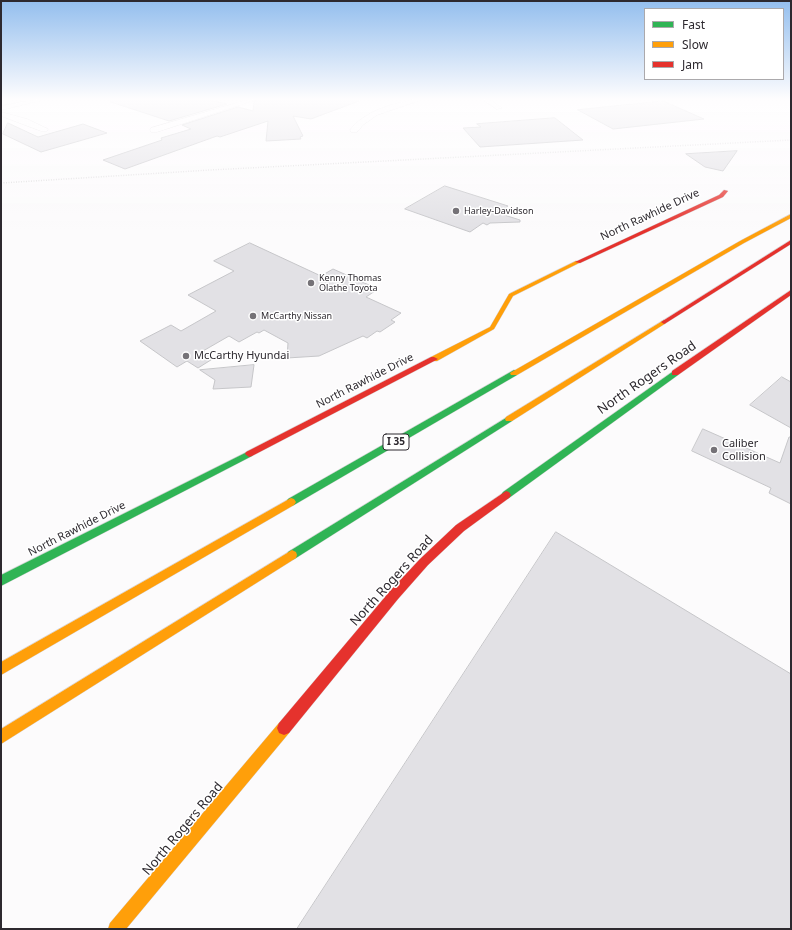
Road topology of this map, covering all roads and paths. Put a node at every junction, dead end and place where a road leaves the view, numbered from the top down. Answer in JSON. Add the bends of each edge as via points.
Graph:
{"nodes":[{"id":1,"x":726,"y":190,"type":"dead end"},
{"id":2,"x":791,"y":216,"type":"edge"},
{"id":3,"x":791,"y":242,"type":"edge"},
{"id":4,"x":791,"y":293,"type":"edge"},
{"id":5,"x":1,"y":581,"type":"edge"},
{"id":6,"x":1,"y":669,"type":"edge"},
{"id":7,"x":1,"y":736,"type":"edge"},
{"id":8,"x":116,"y":929,"type":"edge"}],
"edges":[{"from":1,"to":5,"type":"main road","name":"North Rawhide Drive","via":[[720,196],[511,295],[506,300],[496,324],[475,338]]},
{"from":2,"to":6,"type":"main road","number":"I 35"},
{"from":3,"to":7,"type":"main road"},
{"from":4,"to":8,"type":"main road","name":"North Rogers Road","via":[[637,400],[466,524],[424,562]]}]}
